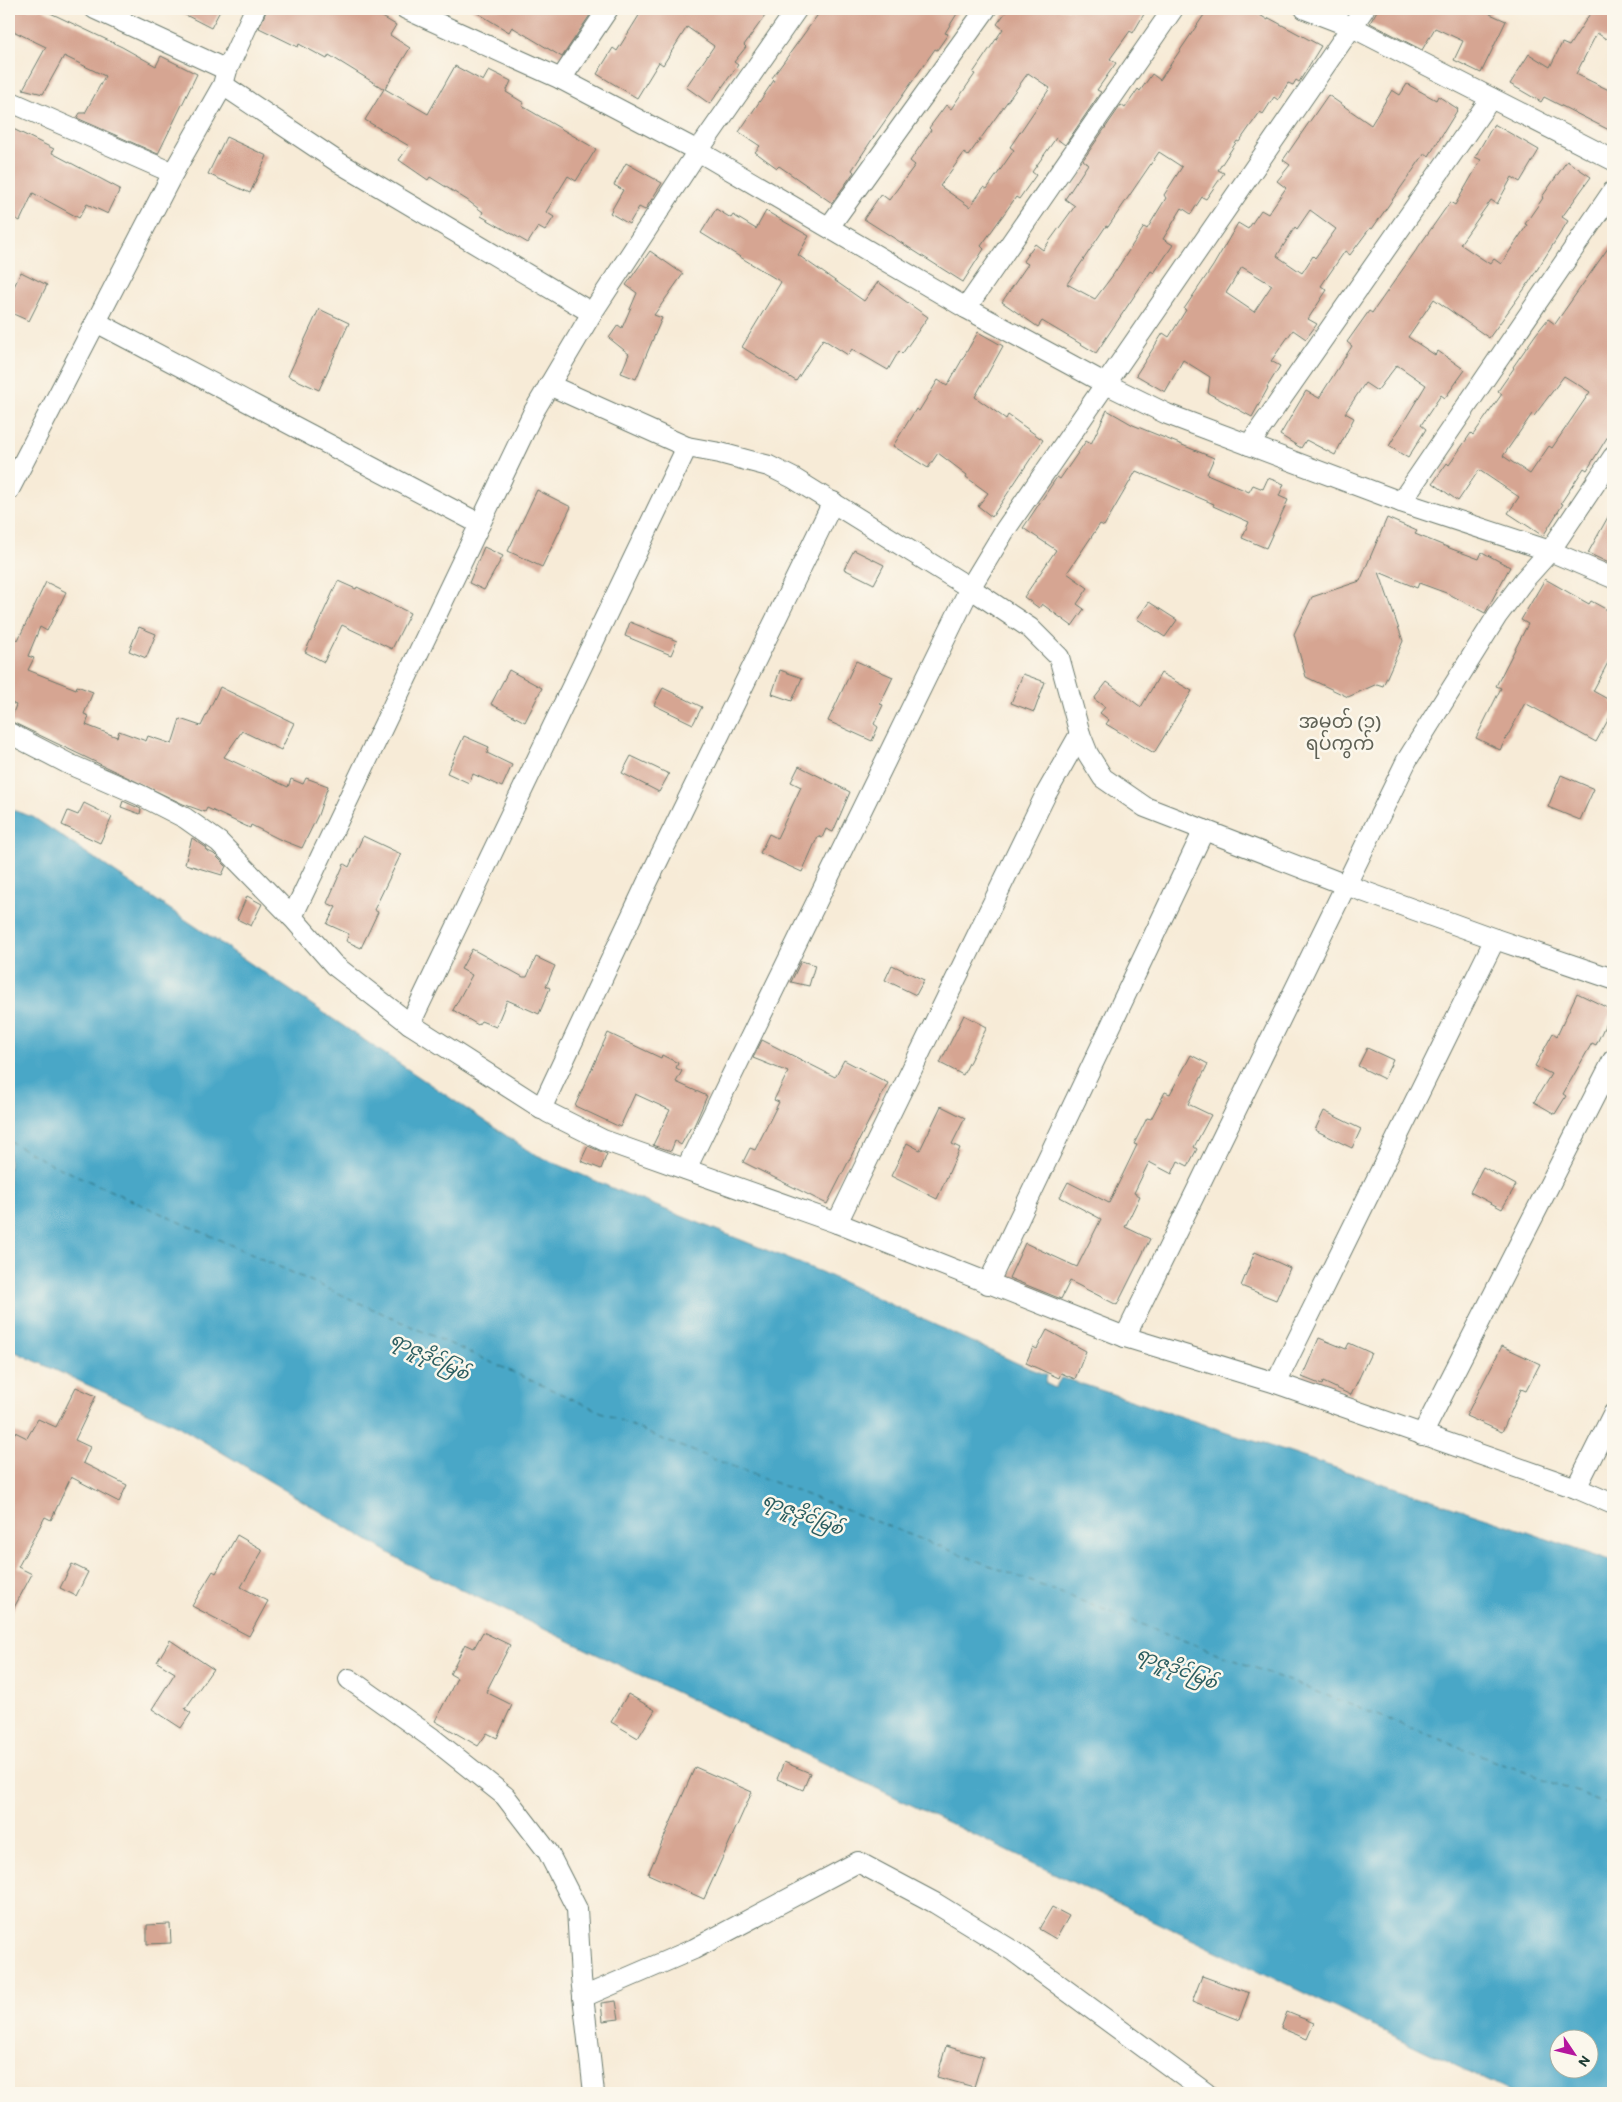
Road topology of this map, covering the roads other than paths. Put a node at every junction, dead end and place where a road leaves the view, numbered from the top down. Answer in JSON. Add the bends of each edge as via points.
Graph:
{"nodes":[{"id":1,"x":95,"y":9,"type":"edge"},
{"id":2,"x":254,"y":9,"type":"edge"},
{"id":3,"x":608,"y":9,"type":"edge"},
{"id":4,"x":797,"y":9,"type":"edge"},
{"id":5,"x":986,"y":9,"type":"edge"},
{"id":6,"x":1173,"y":9,"type":"edge"},
{"id":7,"x":1305,"y":9,"type":"edge"},
{"id":8,"x":1364,"y":9,"type":"edge"},
{"id":9,"x":410,"y":10,"type":"edge"},
{"id":10,"x":1352,"y":27,"type":"junction"},
{"id":11,"x":225,"y":78,"type":"junction"},
{"id":12,"x":561,"y":80,"type":"junction"},
{"id":13,"x":1492,"y":98,"type":"junction"},
{"id":14,"x":9,"y":101,"type":"edge"},
{"id":15,"x":698,"y":151,"type":"junction"},
{"id":16,"x":1613,"y":160,"type":"edge"},
{"id":17,"x":173,"y":173,"type":"junction"},
{"id":18,"x":1613,"y":191,"type":"edge"},
{"id":19,"x":829,"y":227,"type":"junction"},
{"id":20,"x":966,"y":308,"type":"junction"},
{"id":21,"x":592,"y":313,"type":"junction"},
{"id":22,"x":96,"y":322,"type":"junction"},
{"id":23,"x":1106,"y":384,"type":"junction"},
{"id":24,"x":549,"y":385,"type":"junction"},
{"id":25,"x":1249,"y":445,"type":"junction"},
{"id":26,"x":687,"y":447,"type":"junction"},
{"id":27,"x":1613,"y":457,"type":"edge"},
{"id":28,"x":9,"y":490,"type":"edge"},
{"id":29,"x":833,"y":502,"type":"junction"},
{"id":30,"x":1401,"y":502,"type":"junction"},
{"id":31,"x":480,"y":524,"type":"junction"},
{"id":32,"x":1550,"y":551,"type":"junction"},
{"id":33,"x":1613,"y":578,"type":"edge"},
{"id":34,"x":970,"y":588,"type":"junction"},
{"id":35,"x":9,"y":733,"type":"edge"},
{"id":36,"x":1080,"y":734,"type":"junction"},
{"id":37,"x":1204,"y":830,"type":"junction"},
{"id":38,"x":1346,"y":885,"type":"junction"},
{"id":39,"x":292,"y":917,"type":"junction"},
{"id":40,"x":1495,"y":940,"type":"junction"},
{"id":41,"x":1613,"y":979,"type":"edge"},
{"id":42,"x":410,"y":1024,"type":"junction"},
{"id":43,"x":1613,"y":1060,"type":"edge"},
{"id":44,"x":541,"y":1109,"type":"junction"},
{"id":45,"x":686,"y":1169,"type":"junction"},
{"id":46,"x":837,"y":1223,"type":"junction"},
{"id":47,"x":988,"y":1284,"type":"junction"},
{"id":48,"x":1125,"y":1337,"type":"junction"},
{"id":49,"x":1276,"y":1382,"type":"junction"},
{"id":50,"x":1613,"y":1414,"type":"edge"},
{"id":51,"x":1422,"y":1435,"type":"junction"},
{"id":52,"x":1576,"y":1488,"type":"junction"},
{"id":53,"x":1613,"y":1504,"type":"edge"},
{"id":54,"x":349,"y":1679,"type":"dead end"},
{"id":55,"x":584,"y":1997,"type":"junction"},
{"id":56,"x":594,"y":2093,"type":"edge"},
{"id":57,"x":1206,"y":2093,"type":"edge"}],
"edges":[{"from":1,"to":11,"type":"street"},
{"from":2,"to":11,"type":"street"},
{"from":3,"to":12,"type":"street"},
{"from":4,"to":15,"type":"street"},
{"from":5,"to":19,"type":"street"},
{"from":6,"to":20,"type":"street"},
{"from":7,"to":10,"type":"street"},
{"from":8,"to":10,"type":"street"},
{"from":9,"to":12,"type":"street"},
{"from":10,"to":13,"type":"street"},
{"from":10,"to":23,"type":"street"},
{"from":11,"to":17,"type":"street"},
{"from":11,"to":21,"type":"street","via":[[338,162]]},
{"from":12,"to":15,"type":"street"},
{"from":13,"to":16,"type":"street"},
{"from":13,"to":25,"type":"street"},
{"from":14,"to":17,"type":"street"},
{"from":15,"to":19,"type":"street"},
{"from":15,"to":21,"type":"street"},
{"from":17,"to":22,"type":"street"},
{"from":18,"to":30,"type":"street"},
{"from":19,"to":20,"type":"street"},
{"from":20,"to":23,"type":"street"},
{"from":21,"to":24,"type":"street"},
{"from":22,"to":28,"type":"street"},
{"from":22,"to":31,"type":"street"},
{"from":23,"to":25,"type":"street","via":[[1167,414]]},
{"from":23,"to":34,"type":"street","via":[[1005,530]]},
{"from":24,"to":26,"type":"street"},
{"from":24,"to":31,"type":"street"},
{"from":25,"to":30,"type":"street"},
{"from":26,"to":29,"type":"street","via":[[720,452],[769,466]]},
{"from":26,"to":42,"type":"street"},
{"from":27,"to":32,"type":"street"},
{"from":29,"to":34,"type":"street"},
{"from":29,"to":44,"type":"street","via":[[651,874]]},
{"from":30,"to":32,"type":"street"},
{"from":31,"to":39,"type":"street"},
{"from":32,"to":33,"type":"street"},
{"from":32,"to":38,"type":"street","via":[[1497,616],[1408,760]]},
{"from":34,"to":36,"type":"street","via":[[1030,628],[1059,657]]},
{"from":34,"to":45,"type":"street"},
{"from":35,"to":39,"type":"street","via":[[185,818],[219,842]]},
{"from":36,"to":37,"type":"street","via":[[1103,778],[1145,807]]},
{"from":36,"to":46,"type":"street","via":[[1046,794]]},
{"from":37,"to":38,"type":"street"},
{"from":37,"to":47,"type":"street"},
{"from":38,"to":40,"type":"street"},
{"from":38,"to":48,"type":"street"},
{"from":39,"to":42,"type":"street","via":[[334,965]]},
{"from":40,"to":41,"type":"street"},
{"from":40,"to":49,"type":"street"},
{"from":42,"to":44,"type":"street"},
{"from":43,"to":51,"type":"street"},
{"from":44,"to":45,"type":"street","via":[[603,1140]]},
{"from":45,"to":46,"type":"street"},
{"from":46,"to":47,"type":"street"},
{"from":47,"to":48,"type":"street"},
{"from":48,"to":49,"type":"street"},
{"from":49,"to":51,"type":"street"},
{"from":50,"to":52,"type":"street"},
{"from":51,"to":52,"type":"street"},
{"from":52,"to":53,"type":"street"},
{"from":54,"to":55,"type":"street","via":[[432,1738],[505,1796],[548,1852],[577,1909]]},
{"from":55,"to":56,"type":"street"},
{"from":55,"to":57,"type":"street","via":[[694,1949],[858,1862],[1013,1950]]}]}
